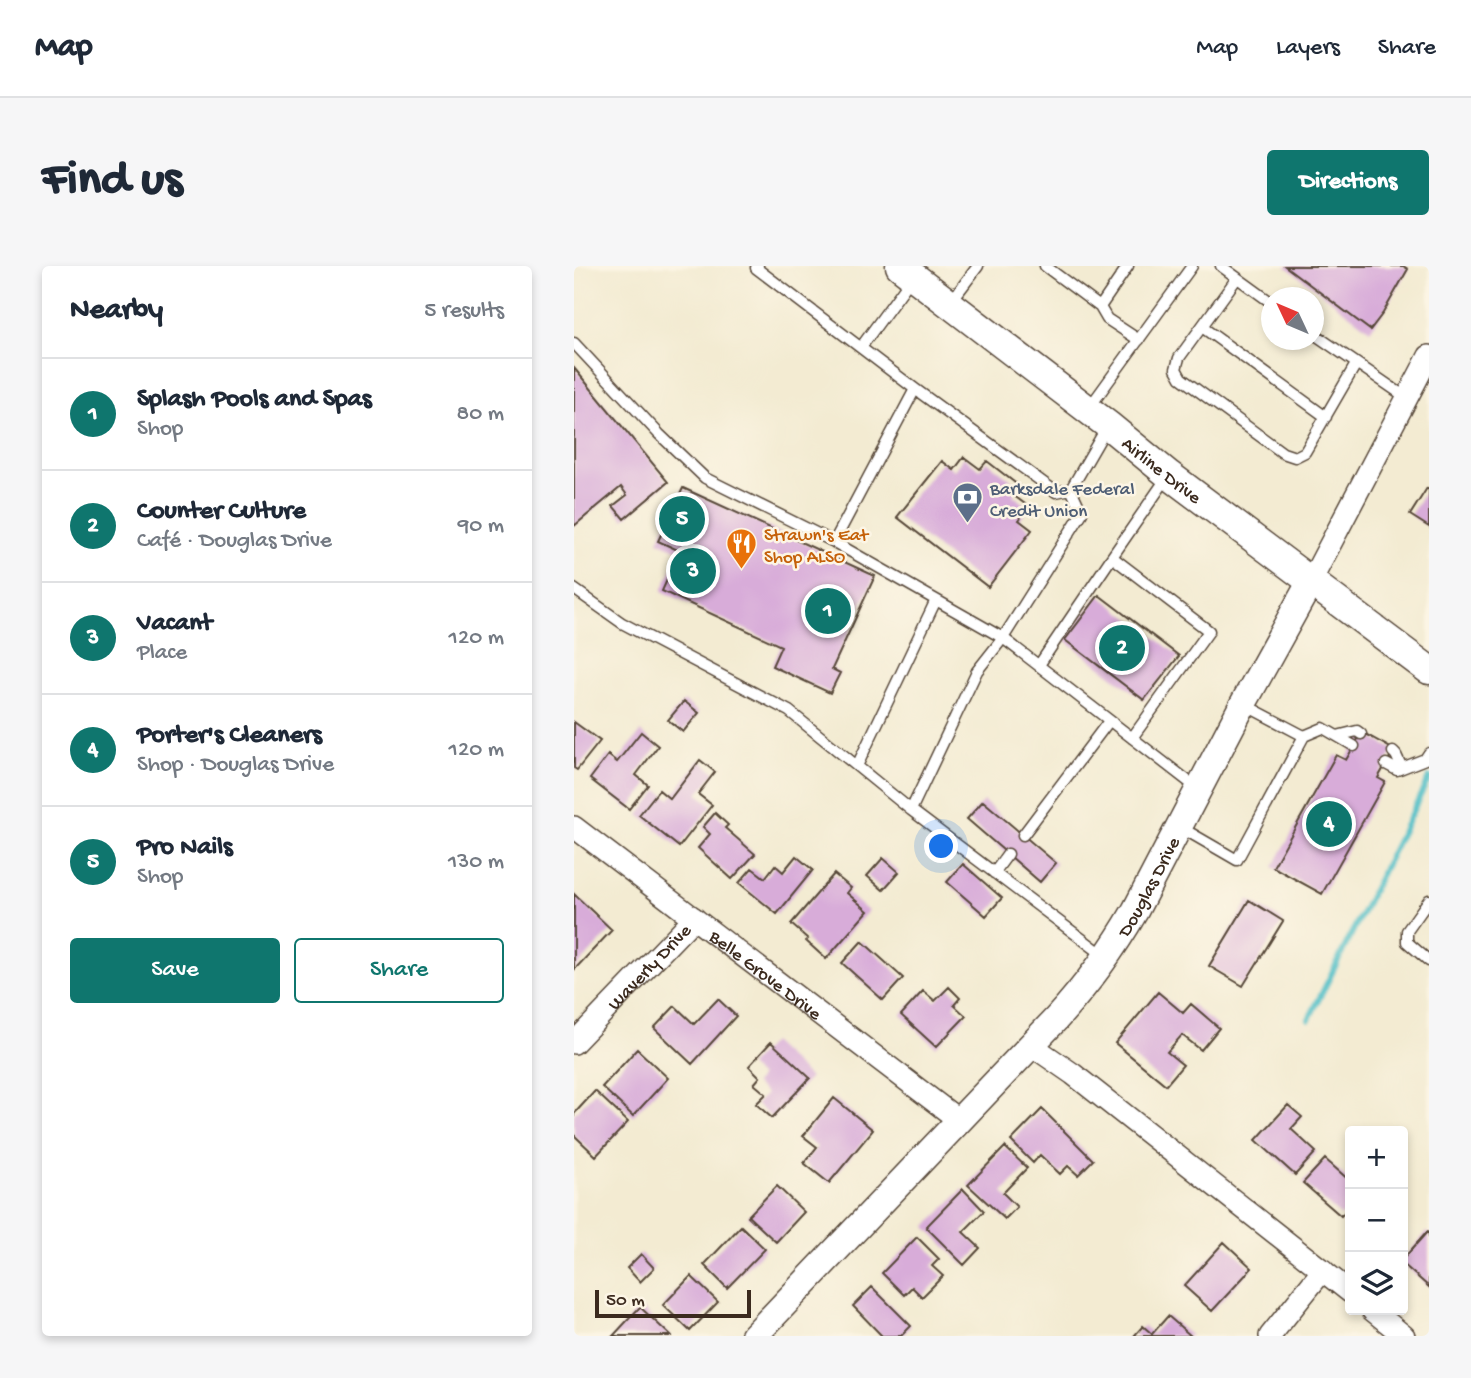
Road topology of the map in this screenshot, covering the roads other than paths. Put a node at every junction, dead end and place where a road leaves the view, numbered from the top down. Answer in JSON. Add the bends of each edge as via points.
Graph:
{"nodes":[{"id":1,"x":978,"y":266,"type":"edge"},
{"id":2,"x":1128,"y":266,"type":"edge"},
{"id":3,"x":1192,"y":266,"type":"edge"},
{"id":4,"x":1221,"y":266,"type":"edge"},
{"id":5,"x":756,"y":267,"type":"edge"},
{"id":6,"x":1048,"y":267,"type":"edge"},
{"id":7,"x":907,"y":271,"type":"edge"},
{"id":8,"x":1237,"y":278,"type":"junction"},
{"id":9,"x":1261,"y":295,"type":"edge"},
{"id":10,"x":949,"y":304,"type":"junction"},
{"id":11,"x":1100,"y":307,"type":"junction"},
{"id":12,"x":1202,"y":327,"type":"junction"},
{"id":13,"x":1139,"y":340,"type":"junction"},
{"id":14,"x":1324,"y":341,"type":"edge"},
{"id":15,"x":574,"y":343,"type":"edge"},
{"id":16,"x":861,"y":347,"type":"junction"},
{"id":17,"x":1429,"y":356,"type":"edge"},
{"id":18,"x":1356,"y":364,"type":"junction"},
{"id":19,"x":915,"y":389,"type":"junction"},
{"id":20,"x":1407,"y":398,"type":"junction"},
{"id":21,"x":1326,"y":416,"type":"junction"},
{"id":22,"x":1098,"y":418,"type":"junction"},
{"id":23,"x":1169,"y":475,"type":"junction"},
{"id":24,"x":1071,"y":489,"type":"junction"},
{"id":25,"x":834,"y":542,"type":"junction"},
{"id":26,"x":1112,"y":557,"type":"junction"},
{"id":27,"x":1311,"y":581,"type":"junction"},
{"id":28,"x":574,"y":589,"type":"edge"},
{"id":29,"x":936,"y":600,"type":"junction"},
{"id":30,"x":1003,"y":638,"type":"junction"},
{"id":31,"x":1039,"y":665,"type":"junction"},
{"id":32,"x":1429,"y":670,"type":"edge"},
{"id":33,"x":1243,"y":704,"type":"junction"},
{"id":34,"x":1109,"y":721,"type":"junction"},
{"id":35,"x":1361,"y":734,"type":"dead end"},
{"id":36,"x":1304,"y":736,"type":"junction"},
{"id":37,"x":1337,"y":736,"type":"junction"},
{"id":38,"x":1132,"y":738,"type":"junction"},
{"id":39,"x":1354,"y":746,"type":"dead end"},
{"id":40,"x":1393,"y":752,"type":"dead end"},
{"id":41,"x":1429,"y":753,"type":"edge"},
{"id":42,"x":1386,"y":764,"type":"dead end"},
{"id":43,"x":857,"y":766,"type":"junction"},
{"id":44,"x":1402,"y":768,"type":"junction"},
{"id":45,"x":1200,"y":790,"type":"junction"},
{"id":46,"x":911,"y":810,"type":"junction"},
{"id":47,"x":574,"y":827,"type":"edge"},
{"id":48,"x":1180,"y":827,"type":"junction"},
{"id":49,"x":1023,"y":835,"type":"dead end"},
{"id":50,"x":1008,"y":854,"type":"dead end"},
{"id":51,"x":994,"y":873,"type":"junction"},
{"id":52,"x":1429,"y":900,"type":"edge"},
{"id":53,"x":694,"y":918,"type":"junction"},
{"id":54,"x":1106,"y":957,"type":"junction"},
{"id":55,"x":1429,"y":961,"type":"edge"},
{"id":56,"x":574,"y":1043,"type":"edge"},
{"id":57,"x":1031,"y":1045,"type":"junction"},
{"id":58,"x":960,"y":1121,"type":"junction"},
{"id":59,"x":1323,"y":1270,"type":"junction"},
{"id":60,"x":1345,"y":1288,"type":"edge"},
{"id":61,"x":1378,"y":1315,"type":"edge"},
{"id":62,"x":754,"y":1336,"type":"edge"},
{"id":63,"x":1270,"y":1336,"type":"edge"},
{"id":64,"x":1404,"y":1336,"type":"edge"}],
"edges":[{"from":1,"to":10,"type":"lane"},
{"from":2,"to":11,"type":"lane"},
{"from":3,"to":13,"type":"lane"},
{"from":4,"to":8,"type":"lane"},
{"from":5,"to":16,"type":"lane"},
{"from":6,"to":11,"type":"lane"},
{"from":7,"to":10,"type":"main road","name":"Airline Drive"},
{"from":7,"to":16,"type":"lane"},
{"from":8,"to":9,"type":"lane"},
{"from":8,"to":12,"type":"lane"},
{"from":10,"to":22,"type":"main road","name":"Airline Drive"},
{"from":11,"to":13,"type":"lane","via":[[1107,319]]},
{"from":12,"to":21,"type":"lane"},
{"from":12,"to":21,"type":"lane","via":[[1179,358],[1176,369],[1181,378],[1283,453],[1296,457],[1305,452]]},
{"from":13,"to":22,"type":"lane"},
{"from":14,"to":18,"type":"lane"},
{"from":15,"to":25,"type":"lane","via":[[705,478]]},
{"from":16,"to":19,"type":"lane"},
{"from":17,"to":20,"type":"street","name":"Douglas Drive"},
{"from":18,"to":20,"type":"lane"},
{"from":18,"to":21,"type":"lane"},
{"from":19,"to":24,"type":"lane","via":[[1056,492]]},
{"from":19,"to":25,"type":"lane"},
{"from":20,"to":27,"type":"street","name":"Douglas Drive"},
{"from":22,"to":23,"type":"main road","name":"Airline Drive"},
{"from":22,"to":24,"type":"lane"},
{"from":23,"to":26,"type":"lane"},
{"from":23,"to":27,"type":"main road","name":"Airline Drive"},
{"from":24,"to":30,"type":"lane","via":[[1082,513]]},
{"from":25,"to":29,"type":"lane"},
{"from":26,"to":31,"type":"lane"},
{"from":26,"to":38,"type":"lane","via":[[1209,631]]},
{"from":27,"to":32,"type":"main road","name":"Airline Drive"},
{"from":27,"to":33,"type":"street","name":"Douglas Drive"},
{"from":28,"to":43,"type":"lane","via":[[622,624],[789,711]]},
{"from":29,"to":30,"type":"lane"},
{"from":29,"to":43,"type":"lane"},
{"from":30,"to":31,"type":"lane"},
{"from":30,"to":46,"type":"lane","via":[[977,671]]},
{"from":31,"to":34,"type":"lane"},
{"from":33,"to":36,"type":"lane"},
{"from":33,"to":45,"type":"street","name":"Douglas Drive"},
{"from":34,"to":38,"type":"lane"},
{"from":34,"to":49,"type":"lane"},
{"from":35,"to":37,"type":"lane"},
{"from":36,"to":37,"type":"lane","via":[[1323,728]]},
{"from":36,"to":48,"type":"lane","via":[[1237,860]]},
{"from":37,"to":39,"type":"lane"},
{"from":38,"to":45,"type":"lane"},
{"from":40,"to":44,"type":"lane"},
{"from":41,"to":44,"type":"lane"},
{"from":42,"to":44,"type":"lane"},
{"from":43,"to":46,"type":"lane"},
{"from":45,"to":48,"type":"street","name":"Douglas Drive"},
{"from":46,"to":51,"type":"lane"},
{"from":47,"to":53,"type":"street","name":"Belle Grove Drive"},
{"from":48,"to":54,"type":"street","name":"Douglas Drive"},
{"from":50,"to":51,"type":"lane"},
{"from":51,"to":54,"type":"lane"},
{"from":52,"to":55,"type":"lane","via":[[1407,931],[1407,942]]},
{"from":53,"to":56,"type":"street","name":"Waverly Drive"},
{"from":53,"to":58,"type":"street","name":"Belle Grove Drive"},
{"from":54,"to":57,"type":"street","name":"Douglas Drive"},
{"from":57,"to":58,"type":"street","name":"Douglas Drive"},
{"from":57,"to":59,"type":"street"},
{"from":58,"to":62,"type":"street","name":"Douglas Drive"},
{"from":59,"to":60,"type":"street"},
{"from":59,"to":63,"type":"street"},
{"from":61,"to":64,"type":"street"}]}
